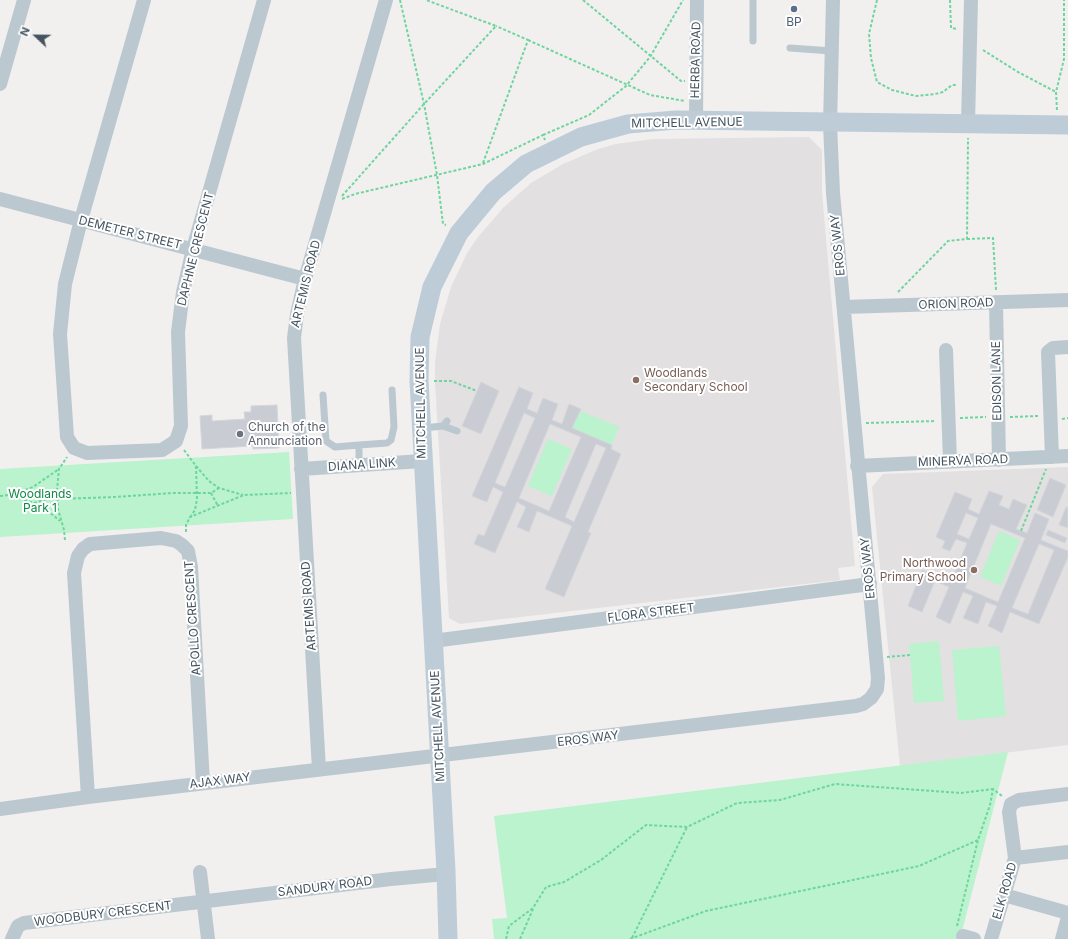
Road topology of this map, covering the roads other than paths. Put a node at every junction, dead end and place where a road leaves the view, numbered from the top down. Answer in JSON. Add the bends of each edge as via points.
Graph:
{"nodes":[{"id":1,"x":24,"y":0,"type":"edge"},
{"id":2,"x":144,"y":0,"type":"edge"},
{"id":3,"x":264,"y":0,"type":"edge"},
{"id":4,"x":386,"y":0,"type":"edge"},
{"id":5,"x":697,"y":0,"type":"edge"},
{"id":6,"x":753,"y":0,"type":"edge"},
{"id":7,"x":833,"y":0,"type":"edge"},
{"id":8,"x":971,"y":0,"type":"edge"},
{"id":9,"x":753,"y":41,"type":"dead end"},
{"id":10,"x":790,"y":48,"type":"dead end"},
{"id":11,"x":832,"y":51,"type":"junction"},
{"id":12,"x":0,"y":84,"type":"edge"},
{"id":13,"x":696,"y":111,"type":"junction"},
{"id":14,"x":1063,"y":119,"type":"edge"},
{"id":15,"x":830,"y":124,"type":"junction"},
{"id":16,"x":968,"y":128,"type":"junction"},
{"id":17,"x":0,"y":199,"type":"edge"},
{"id":18,"x":81,"y":220,"type":"junction"},
{"id":19,"x":193,"y":249,"type":"junction"},
{"id":20,"x":305,"y":279,"type":"junction"},
{"id":21,"x":1068,"y":300,"type":"edge"},
{"id":22,"x":996,"y":302,"type":"junction"},
{"id":23,"x":844,"y":307,"type":"junction"},
{"id":24,"x":1068,"y":347,"type":"edge"},
{"id":25,"x":946,"y":350,"type":"dead end"},
{"id":26,"x":392,"y":390,"type":"dead end"},
{"id":27,"x":323,"y":395,"type":"dead end"},
{"id":28,"x":421,"y":428,"type":"junction"},
{"id":29,"x":457,"y":431,"type":"dead end"},
{"id":30,"x":358,"y":445,"type":"junction"},
{"id":31,"x":1068,"y":456,"type":"edge"},
{"id":32,"x":1049,"y":457,"type":"junction"},
{"id":33,"x":999,"y":460,"type":"junction"},
{"id":34,"x":422,"y":461,"type":"junction"},
{"id":35,"x":942,"y":464,"type":"junction"},
{"id":36,"x":360,"y":465,"type":"junction"},
{"id":37,"x":857,"y":466,"type":"junction"},
{"id":38,"x":301,"y":469,"type":"junction"},
{"id":39,"x":870,"y":584,"type":"junction"},
{"id":40,"x":433,"y":641,"type":"junction"},
{"id":41,"x":440,"y":756,"type":"junction"},
{"id":42,"x":319,"y":769,"type":"junction"},
{"id":43,"x":203,"y":783,"type":"junction"},
{"id":44,"x":1068,"y":794,"type":"edge"},
{"id":45,"x":88,"y":797,"type":"junction"},
{"id":46,"x":0,"y":809,"type":"edge"},
{"id":47,"x":1068,"y":852,"type":"edge"},
{"id":48,"x":1015,"y":858,"type":"junction"},
{"id":49,"x":200,"y":872,"type":"dead end"},
{"id":50,"x":446,"y":874,"type":"junction"},
{"id":51,"x":1004,"y":895,"type":"junction"},
{"id":52,"x":203,"y":902,"type":"junction"},
{"id":53,"x":1068,"y":913,"type":"edge"},
{"id":54,"x":1068,"y":917,"type":"edge"},
{"id":55,"x":12,"y":939,"type":"edge"},
{"id":56,"x":208,"y":939,"type":"edge"},
{"id":57,"x":448,"y":939,"type":"edge"},
{"id":58,"x":991,"y":939,"type":"edge"},
{"id":59,"x":1062,"y":939,"type":"edge"}],
"edges":[{"from":1,"to":12,"type":"street"},
{"from":2,"to":18,"type":"street","name":"DAPHNE CRESCENT"},
{"from":3,"to":19,"type":"street","name":"DAPHNE CRESCENT"},
{"from":4,"to":20,"type":"street","name":"ARTEMIS ROAD"},
{"from":5,"to":13,"type":"street","name":"HERBA ROAD"},
{"from":6,"to":9,"type":"lane"},
{"from":7,"to":11,"type":"street","name":"EROS WAY"},
{"from":8,"to":16,"type":"street"},
{"from":10,"to":11,"type":"lane"},
{"from":11,"to":15,"type":"street","name":"EROS WAY"},
{"from":13,"to":15,"type":"street","name":"MITCHELL AVENUE"},
{"from":13,"to":28,"type":"street","name":"MITCHELL AVENUE","via":[[546,143],[493,192],[459,233],[432,287],[420,337]]},
{"from":14,"to":16,"type":"street","name":"MITCHELL AVENUE"},
{"from":15,"to":16,"type":"street","name":"MITCHELL AVENUE"},
{"from":15,"to":23,"type":"street","name":"EROS WAY","via":[[833,193]]},
{"from":17,"to":18,"type":"street","name":"DEMETER STREET"},
{"from":18,"to":19,"type":"street","name":"DEMETER STREET"},
{"from":18,"to":19,"type":"street","name":"DAPHNE CRESCENT","via":[[65,284],[60,334],[67,436],[74,448],[87,453],[162,450],[176,441],[181,426],[178,332],[183,292]]},
{"from":19,"to":20,"type":"street","name":"DEMETER STREET"},
{"from":20,"to":38,"type":"street","name":"ARTEMIS ROAD","via":[[294,338]]},
{"from":21,"to":22,"type":"street","name":"ORION ROAD"},
{"from":22,"to":23,"type":"street","name":"ORION ROAD"},
{"from":22,"to":33,"type":"street","name":"EDISON LANE"},
{"from":23,"to":37,"type":"street","name":"EROS WAY"},
{"from":24,"to":32,"type":"street","via":[[1052,348],[1048,352]]},
{"from":25,"to":35,"type":"street"},
{"from":26,"to":30,"type":"lane","via":[[394,427],[391,440],[387,443]]},
{"from":27,"to":30,"type":"lane","via":[[326,441],[335,447]]},
{"from":28,"to":29,"type":"lane","via":[[445,423]]},
{"from":28,"to":34,"type":"street","name":"MITCHELL AVENUE"},
{"from":30,"to":36,"type":"lane"},
{"from":31,"to":32,"type":"street","name":"MINERVA ROAD"},
{"from":32,"to":33,"type":"street","name":"MINERVA ROAD"},
{"from":33,"to":35,"type":"street","name":"MINERVA ROAD"},
{"from":34,"to":36,"type":"street","name":"DIANA LINK"},
{"from":34,"to":40,"type":"street","name":"MITCHELL AVENUE"},
{"from":35,"to":37,"type":"street","name":"MINERVA ROAD"},
{"from":36,"to":38,"type":"street","name":"DIANA LINK"},
{"from":37,"to":39,"type":"street","name":"EROS WAY"},
{"from":38,"to":42,"type":"street","name":"ARTEMIS ROAD"},
{"from":39,"to":40,"type":"street","name":"FLORA STREET"},
{"from":39,"to":41,"type":"street","name":"EROS WAY","via":[[878,678],[877,689],[867,702],[856,706]]},
{"from":40,"to":41,"type":"street","name":"MITCHELL AVENUE"},
{"from":41,"to":42,"type":"street","name":"AJAX WAY"},
{"from":41,"to":50,"type":"street","name":"MITCHELL AVENUE"},
{"from":42,"to":43,"type":"street","name":"AJAX WAY"},
{"from":43,"to":45,"type":"street","name":"AJAX WAY"},
{"from":43,"to":45,"type":"street","name":"APOLLO CRESCENT","via":[[188,551],[169,539],[90,544],[78,556],[74,573]]},
{"from":44,"to":48,"type":"street","name":"ELK ROAD","via":[[1015,802],[1009,812]]},
{"from":45,"to":46,"type":"street","name":"AJAX WAY"},
{"from":47,"to":48,"type":"street"},
{"from":48,"to":51,"type":"street","name":"ELK ROAD"},
{"from":49,"to":52,"type":"street"},
{"from":50,"to":52,"type":"street","name":"SANDURY ROAD"},
{"from":50,"to":57,"type":"street","name":"MITCHELL AVENUE"},
{"from":51,"to":53,"type":"street"},
{"from":51,"to":58,"type":"street","name":"ELK ROAD"},
{"from":52,"to":55,"type":"street","name":"WOODBURY CRESCENT","via":[[24,924],[18,926]]},
{"from":52,"to":56,"type":"street"},
{"from":54,"to":59,"type":"street"}]}
